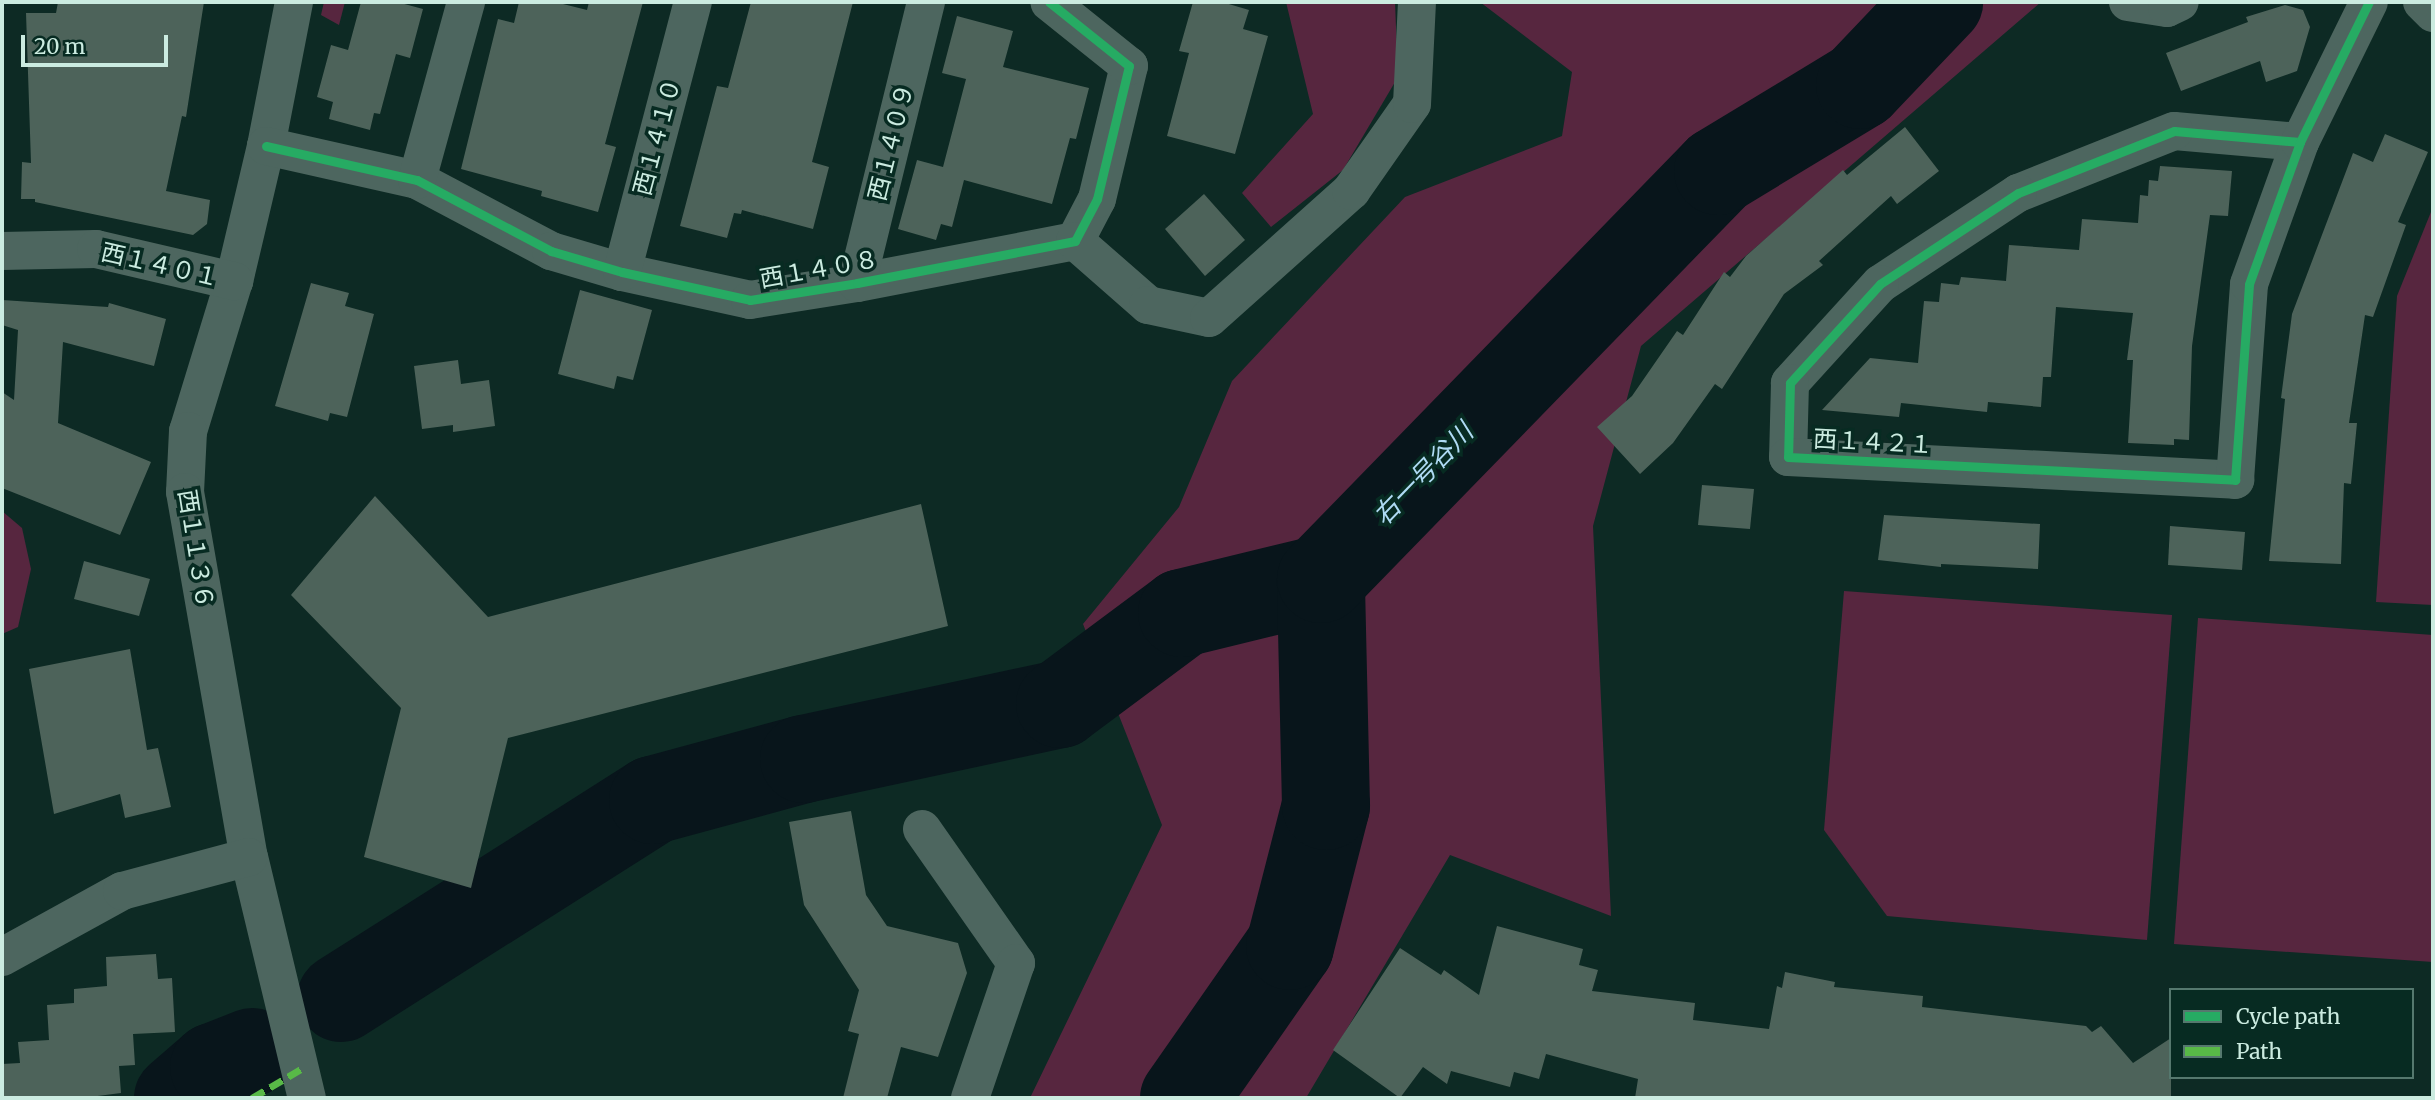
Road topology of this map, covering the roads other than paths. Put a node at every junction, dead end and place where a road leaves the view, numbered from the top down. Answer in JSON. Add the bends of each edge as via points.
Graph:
{"nodes":[{"id":1,"x":294,"y":2,"type":"edge"},
{"id":2,"x":466,"y":2,"type":"edge"},
{"id":3,"x":693,"y":2,"type":"edge"},
{"id":4,"x":926,"y":2,"type":"edge"},
{"id":5,"x":1049,"y":2,"type":"edge"},
{"id":6,"x":1417,"y":2,"type":"edge"},
{"id":7,"x":2128,"y":2,"type":"edge"},
{"id":8,"x":2180,"y":2,"type":"edge"},
{"id":9,"x":2368,"y":2,"type":"edge"},
{"id":10,"x":2423,"y":2,"type":"edge"},
{"id":11,"x":2433,"y":13,"type":"edge"},
{"id":12,"x":2300,"y":142,"type":"junction"},
{"id":13,"x":266,"y":146,"type":"junction"},
{"id":14,"x":417,"y":180,"type":"junction"},
{"id":15,"x":1075,"y":241,"type":"junction"},
{"id":16,"x":2,"y":251,"type":"edge"},
{"id":17,"x":622,"y":272,"type":"junction"},
{"id":18,"x":234,"y":281,"type":"junction"},
{"id":19,"x":857,"y":283,"type":"junction"},
{"id":20,"x":922,"y":829,"type":"dead end"},
{"id":21,"x":249,"y":857,"type":"junction"},
{"id":22,"x":2,"y":957,"type":"edge"},
{"id":23,"x":307,"y":1098,"type":"edge"},
{"id":24,"x":970,"y":1098,"type":"edge"}],
"edges":[{"from":1,"to":13,"type":"street","name":"西１１３６"},
{"from":2,"to":14,"type":"street"},
{"from":3,"to":17,"type":"street","name":"西１４１０"},
{"from":4,"to":19,"type":"street","name":"西１４０９"},
{"from":5,"to":15,"type":"street","via":[[1129,66],[1097,199]]},
{"from":6,"to":15,"type":"street","via":[[1412,104],[1351,191],[1209,318],[1148,306]]},
{"from":7,"to":8,"type":"street","via":[[2167,8]]},
{"from":9,"to":12,"type":"street","name":"西１４２１"},
{"from":10,"to":11,"type":"street"},
{"from":12,"to":12,"type":"street","name":"西１４２１","via":[[2174,131],[2018,192],[1880,284],[1790,383],[1788,457],[2235,480],[2249,284]]},
{"from":13,"to":14,"type":"street","name":"西１４０８"},
{"from":13,"to":18,"type":"street","name":"西１１３６"},
{"from":14,"to":17,"type":"street","name":"西１４０８","via":[[551,251]]},
{"from":15,"to":19,"type":"street","name":"西１４０８"},
{"from":16,"to":18,"type":"street","name":"西１４０１","via":[[96,249]]},
{"from":17,"to":19,"type":"street","name":"西１４０８","via":[[750,300]]},
{"from":18,"to":21,"type":"street","name":"西１１３６","via":[[188,431],[185,492]]},
{"from":20,"to":24,"type":"street","via":[[1016,963]]},
{"from":21,"to":22,"type":"street","via":[[122,891]]},
{"from":21,"to":23,"type":"street","name":"西１１３６"}]}
